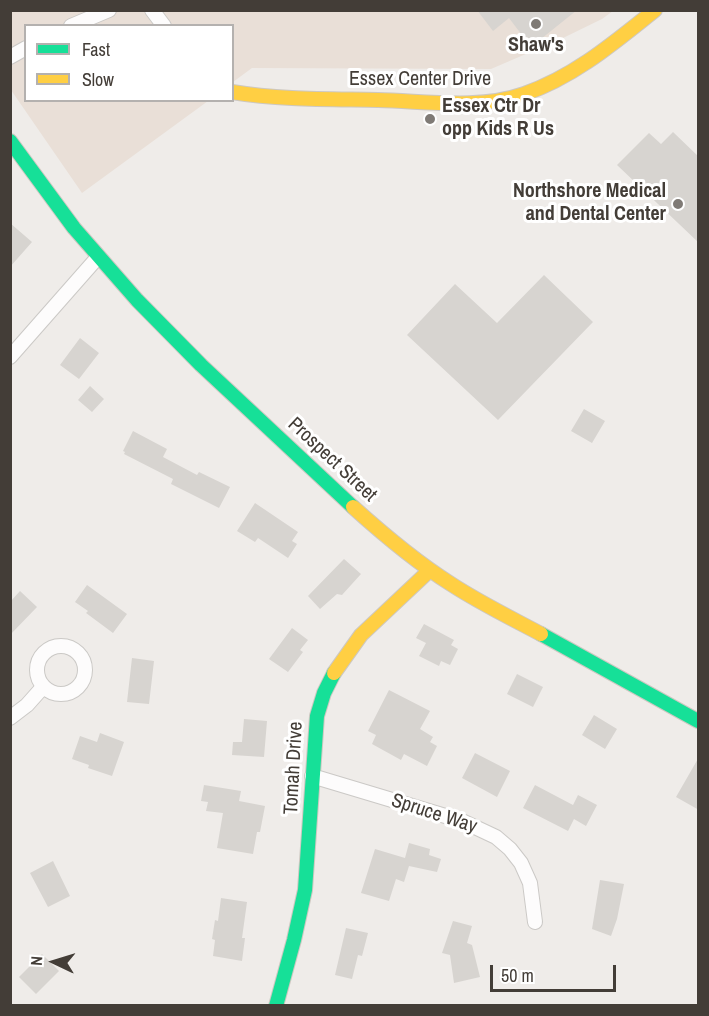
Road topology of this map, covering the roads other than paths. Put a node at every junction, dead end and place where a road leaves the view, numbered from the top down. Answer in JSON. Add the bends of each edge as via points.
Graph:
{"nodes":[{"id":1,"x":109,"y":10,"type":"edge"},
{"id":2,"x":152,"y":10,"type":"edge"},
{"id":3,"x":655,"y":10,"type":"edge"},
{"id":4,"x":76,"y":24,"type":"edge"},
{"id":5,"x":162,"y":24,"type":"edge"},
{"id":6,"x":24,"y":49,"type":"edge"},
{"id":7,"x":10,"y":57,"type":"edge"},
{"id":8,"x":234,"y":92,"type":"edge"},
{"id":9,"x":10,"y":141,"type":"edge"},
{"id":10,"x":98,"y":257,"type":"junction"},
{"id":11,"x":10,"y":357,"type":"edge"},
{"id":12,"x":429,"y":571,"type":"junction"},
{"id":13,"x":43,"y":687,"type":"dead end"},
{"id":14,"x":10,"y":718,"type":"edge"},
{"id":15,"x":699,"y":721,"type":"edge"},
{"id":16,"x":312,"y":776,"type":"junction"},
{"id":17,"x":535,"y":922,"type":"dead end"},
{"id":18,"x":276,"y":1005,"type":"edge"}],
"edges":[{"from":1,"to":4,"type":"street"},
{"from":2,"to":5,"type":"street"},
{"from":3,"to":8,"type":"street","name":"Essex Center Drive","via":[[574,71],[540,88],[504,99],[467,102],[270,98]]},
{"from":6,"to":7,"type":"street"},
{"from":9,"to":10,"type":"street","name":"Prospect Street"},
{"from":10,"to":11,"type":"street"},
{"from":10,"to":12,"type":"street","name":"Prospect Street","via":[[226,389],[377,529]]},
{"from":12,"to":15,"type":"street","name":"Prospect Street"},
{"from":12,"to":16,"type":"street","name":"Tomah Drive","via":[[364,631],[330,679],[315,717]]},
{"from":13,"to":14,"type":"street"},
{"from":16,"to":17,"type":"street","name":"Spruce Way","via":[[462,821],[496,837],[521,863],[530,883]]},
{"from":16,"to":18,"type":"street","name":"Tomah Drive","via":[[307,874]]}]}
